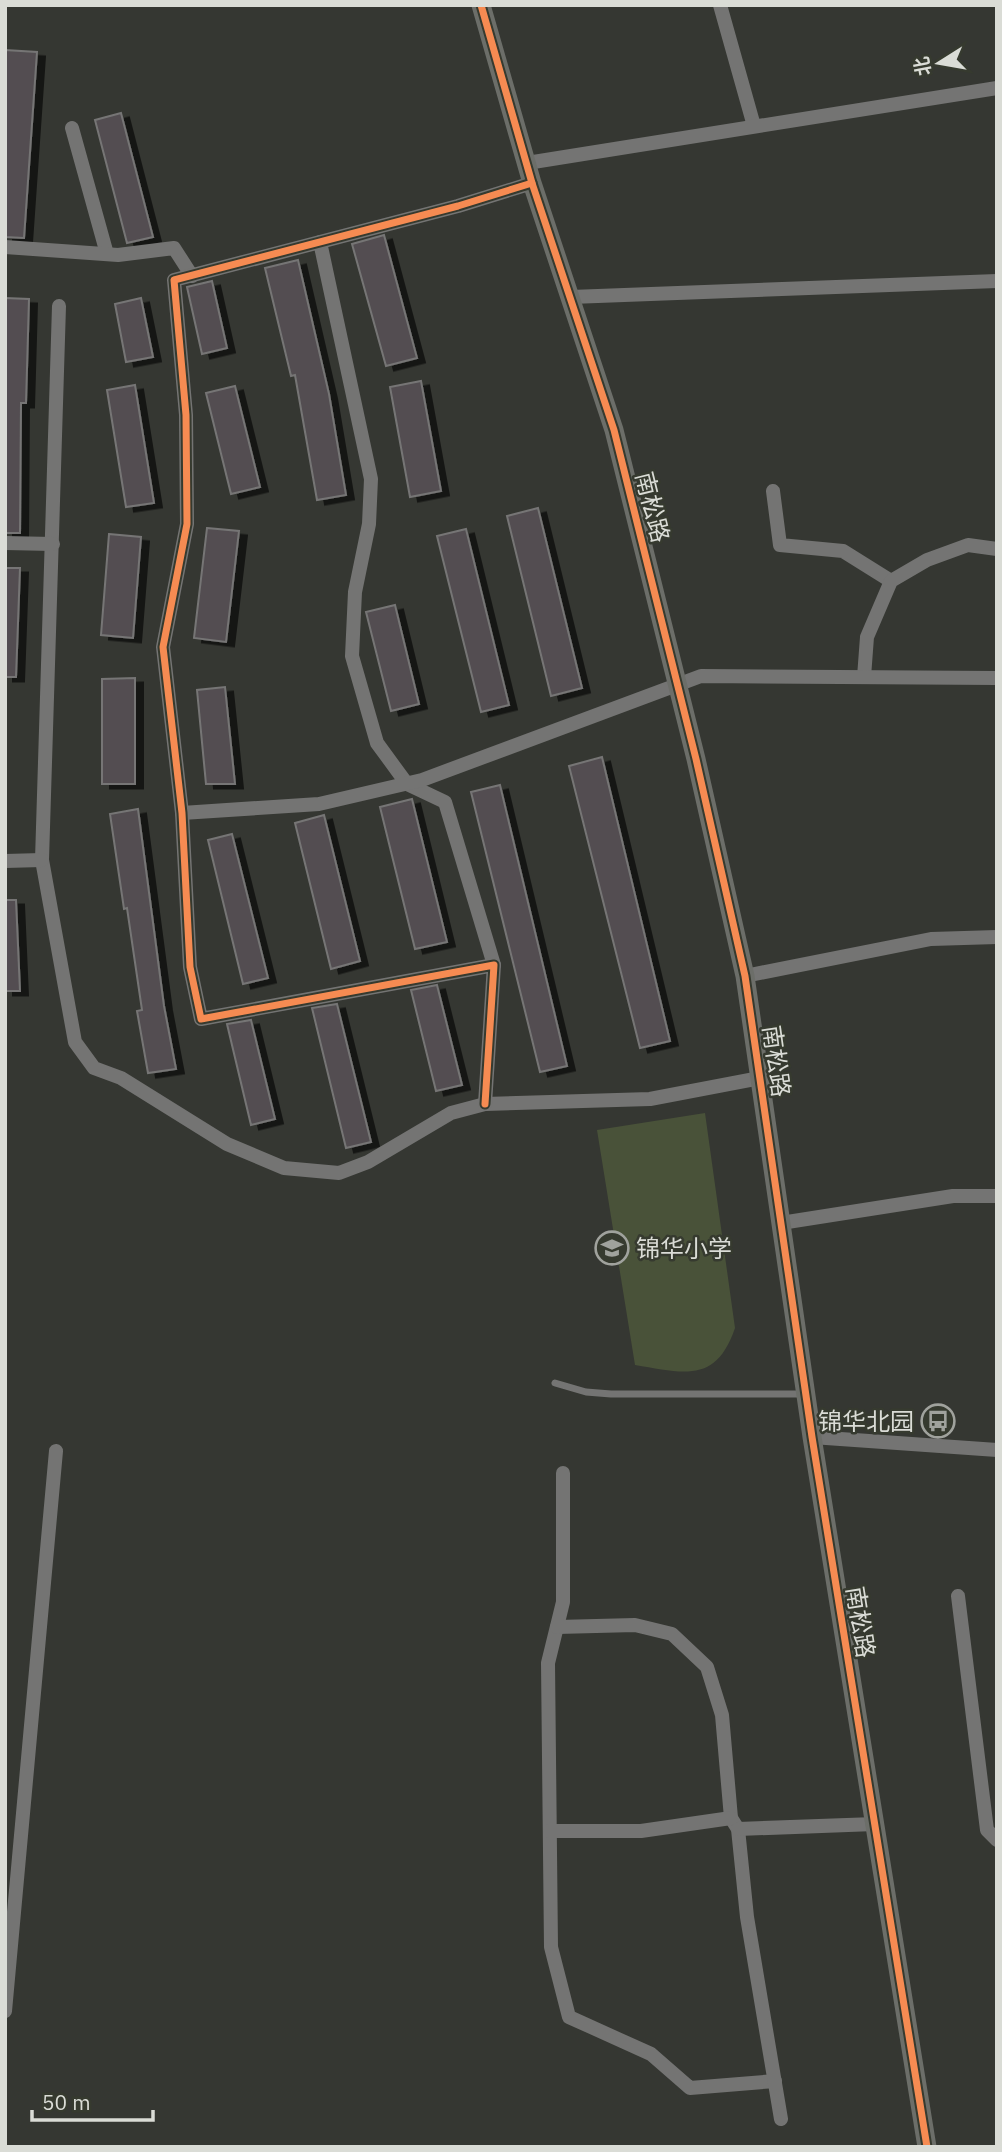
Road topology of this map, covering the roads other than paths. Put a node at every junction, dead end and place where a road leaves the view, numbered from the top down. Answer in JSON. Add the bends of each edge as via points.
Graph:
{"nodes":[{"id":1,"x":481,"y":5,"type":"edge"},
{"id":2,"x":720,"y":5,"type":"edge"},
{"id":3,"x":997,"y":88,"type":"edge"},
{"id":4,"x":754,"y":127,"type":"junction"},
{"id":5,"x":72,"y":128,"type":"dead end"},
{"id":6,"x":527,"y":163,"type":"junction"},
{"id":7,"x":532,"y":183,"type":"junction"},
{"id":8,"x":320,"y":242,"type":"junction"},
{"id":9,"x":5,"y":247,"type":"edge"},
{"id":10,"x":107,"y":254,"type":"junction"},
{"id":11,"x":192,"y":276,"type":"junction"},
{"id":12,"x":997,"y":281,"type":"edge"},
{"id":13,"x":571,"y":297,"type":"junction"},
{"id":14,"x":59,"y":306,"type":"dead end"},
{"id":15,"x":773,"y":491,"type":"dead end"},
{"id":16,"x":5,"y":543,"type":"edge"},
{"id":17,"x":53,"y":544,"type":"junction"},
{"id":18,"x":997,"y":549,"type":"edge"},
{"id":19,"x":891,"y":582,"type":"junction"},
{"id":20,"x":864,"y":677,"type":"junction"},
{"id":21,"x":997,"y":678,"type":"edge"},
{"id":22,"x":676,"y":685,"type":"junction"},
{"id":23,"x":407,"y":784,"type":"junction"},
{"id":24,"x":182,"y":813,"type":"junction"},
{"id":25,"x":42,"y":860,"type":"junction"},
{"id":26,"x":5,"y":862,"type":"edge"},
{"id":27,"x":997,"y":937,"type":"edge"},
{"id":28,"x":494,"y":965,"type":"junction"},
{"id":29,"x":745,"y":976,"type":"junction"},
{"id":30,"x":760,"y":1078,"type":"junction"},
{"id":31,"x":485,"y":1104,"type":"junction"},
{"id":32,"x":997,"y":1196,"type":"edge"},
{"id":33,"x":781,"y":1223,"type":"junction"},
{"id":34,"x":555,"y":1383,"type":"dead end"},
{"id":35,"x":806,"y":1394,"type":"junction"},
{"id":36,"x":812,"y":1437,"type":"junction"},
{"id":37,"x":997,"y":1450,"type":"edge"},
{"id":38,"x":56,"y":1451,"type":"dead end"},
{"id":39,"x":563,"y":1473,"type":"dead end"},
{"id":40,"x":958,"y":1596,"type":"dead end"},
{"id":41,"x":557,"y":1627,"type":"junction"},
{"id":42,"x":735,"y":1823,"type":"junction"},
{"id":43,"x":875,"y":1824,"type":"junction"},
{"id":44,"x":550,"y":1830,"type":"junction"},
{"id":45,"x":997,"y":1840,"type":"edge"},
{"id":46,"x":5,"y":2011,"type":"edge"},
{"id":47,"x":775,"y":2081,"type":"junction"},
{"id":48,"x":781,"y":2119,"type":"dead end"},
{"id":49,"x":927,"y":2147,"type":"edge"}],
"edges":[{"from":1,"to":6,"type":"street","name":"南松路"},
{"from":2,"to":4,"type":"street"},
{"from":3,"to":4,"type":"street"},
{"from":4,"to":6,"type":"street"},
{"from":5,"to":10,"type":"street"},
{"from":6,"to":7,"type":"street","name":"南松路"},
{"from":7,"to":8,"type":"street"},
{"from":7,"to":13,"type":"street","name":"南松路"},
{"from":8,"to":11,"type":"street"},
{"from":8,"to":23,"type":"street","via":[[371,479],[369,524],[355,592],[352,656],[377,743]]},
{"from":9,"to":10,"type":"street"},
{"from":10,"to":11,"type":"street","via":[[174,247]]},
{"from":11,"to":24,"type":"street","via":[[174,280],[186,415],[187,524],[163,646]]},
{"from":12,"to":13,"type":"street"},
{"from":13,"to":22,"type":"street","name":"南松路","via":[[614,430]]},
{"from":14,"to":17,"type":"street"},
{"from":15,"to":19,"type":"street","via":[[780,545],[843,551]]},
{"from":16,"to":17,"type":"street"},
{"from":17,"to":25,"type":"street"},
{"from":18,"to":19,"type":"street","via":[[968,545],[927,560]]},
{"from":19,"to":20,"type":"street","via":[[867,637]]},
{"from":20,"to":21,"type":"street"},
{"from":20,"to":22,"type":"street","via":[[701,676]]},
{"from":22,"to":23,"type":"street"},
{"from":22,"to":29,"type":"street","name":"南松路"},
{"from":23,"to":24,"type":"street","via":[[319,804]]},
{"from":23,"to":28,"type":"street","via":[[445,802]]},
{"from":24,"to":28,"type":"street","via":[[190,967],[201,1019]]},
{"from":25,"to":26,"type":"street"},
{"from":25,"to":31,"type":"street","via":[[75,1042],[94,1068],[121,1078],[227,1144],[284,1168],[339,1173],[368,1162],[451,1113]]},
{"from":27,"to":29,"type":"street","via":[[931,939]]},
{"from":28,"to":31,"type":"street"},
{"from":29,"to":30,"type":"street","name":"南松路"},
{"from":30,"to":31,"type":"street","via":[[650,1099]]},
{"from":30,"to":33,"type":"street","name":"南松路"},
{"from":32,"to":33,"type":"street","via":[[953,1196]]},
{"from":33,"to":35,"type":"street","name":"南松路"},
{"from":34,"to":35,"type":"lane","via":[[611,1394]]},
{"from":35,"to":36,"type":"street","name":"南松路"},
{"from":36,"to":37,"type":"street"},
{"from":36,"to":43,"type":"street","name":"南松路"},
{"from":38,"to":46,"type":"street"},
{"from":39,"to":41,"type":"street","via":[[563,1602]]},
{"from":40,"to":45,"type":"street","via":[[987,1830]]},
{"from":41,"to":42,"type":"street","via":[[635,1625],[673,1634],[707,1667],[722,1715]]},
{"from":41,"to":44,"type":"street","via":[[548,1663]]},
{"from":42,"to":43,"type":"street"},
{"from":42,"to":44,"type":"street","via":[[655,1830]]},
{"from":42,"to":47,"type":"street"},
{"from":43,"to":49,"type":"street","name":"南松路"},
{"from":44,"to":47,"type":"street","via":[[551,1947],[569,2017],[651,2054],[690,2088]]},
{"from":47,"to":48,"type":"street"}]}
